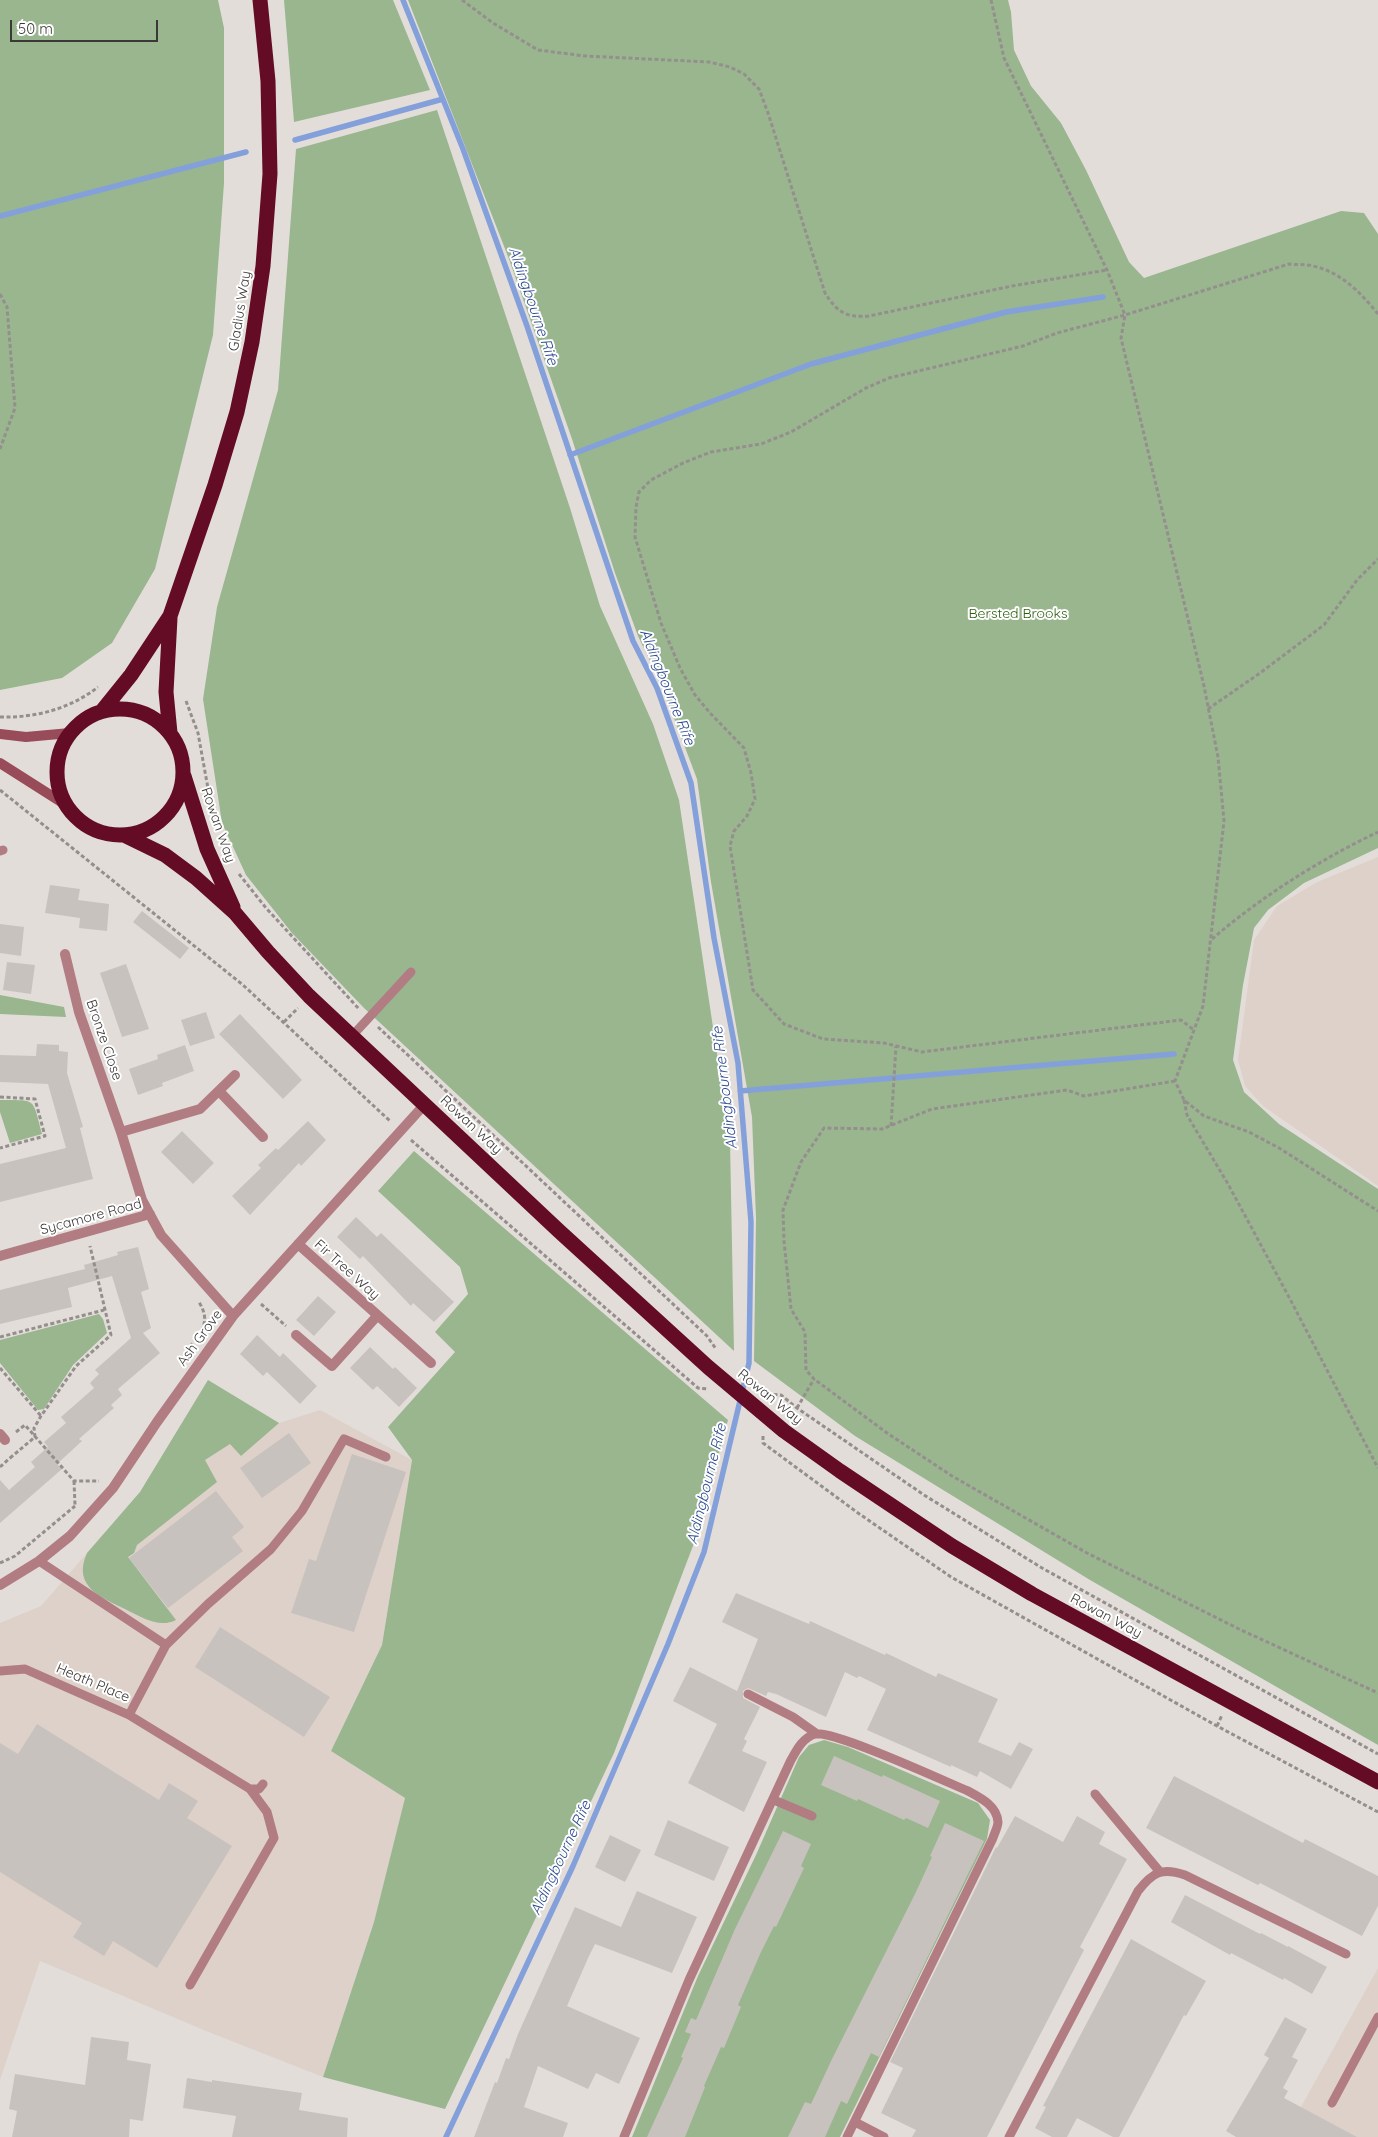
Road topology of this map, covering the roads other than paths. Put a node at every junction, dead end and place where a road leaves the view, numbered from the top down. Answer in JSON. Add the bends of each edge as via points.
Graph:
{"nodes":[{"id":1,"x":260,"y":0,"type":"edge"},
{"id":2,"x":170,"y":616,"type":"junction"},
{"id":3,"x":102,"y":712,"type":"junction"},
{"id":4,"x":70,"y":733,"type":"junction"},
{"id":5,"x":0,"y":734,"type":"edge"},
{"id":6,"x":170,"y":734,"type":"junction"},
{"id":7,"x":0,"y":763,"type":"edge"},
{"id":8,"x":184,"y":774,"type":"junction"},
{"id":9,"x":66,"y":805,"type":"junction"},
{"id":10,"x":126,"y":836,"type":"junction"},
{"id":11,"x":235,"y":913,"type":"junction"},
{"id":12,"x":64,"y":954,"type":"dead end"},
{"id":13,"x":411,"y":972,"type":"dead end"},
{"id":14,"x":352,"y":1036,"type":"junction"},
{"id":15,"x":235,"y":1075,"type":"dead end"},
{"id":16,"x":219,"y":1091,"type":"junction"},
{"id":17,"x":425,"y":1104,"type":"junction"},
{"id":18,"x":121,"y":1132,"type":"junction"},
{"id":19,"x":264,"y":1137,"type":"dead end"},
{"id":20,"x":150,"y":1214,"type":"junction"},
{"id":21,"x":298,"y":1244,"type":"junction"},
{"id":22,"x":0,"y":1256,"type":"edge"},
{"id":23,"x":233,"y":1316,"type":"junction"},
{"id":24,"x":377,"y":1316,"type":"junction"},
{"id":25,"x":296,"y":1335,"type":"road end"},
{"id":26,"x":431,"y":1364,"type":"dead end"},
{"id":27,"x":386,"y":1457,"type":"dead end"},
{"id":28,"x":39,"y":1561,"type":"junction"},
{"id":29,"x":0,"y":1585,"type":"edge"},
{"id":30,"x":166,"y":1645,"type":"junction"},
{"id":31,"x":0,"y":1671,"type":"edge"},
{"id":32,"x":748,"y":1694,"type":"dead end"},
{"id":33,"x":129,"y":1715,"type":"junction"},
{"id":34,"x":817,"y":1734,"type":"junction"},
{"id":35,"x":1378,"y":1782,"type":"edge"},
{"id":36,"x":263,"y":1784,"type":"dead end"},
{"id":37,"x":250,"y":1789,"type":"junction"},
{"id":38,"x":1095,"y":1794,"type":"dead end"},
{"id":39,"x":774,"y":1800,"type":"junction"},
{"id":40,"x":812,"y":1816,"type":"dead end"},
{"id":41,"x":1160,"y":1872,"type":"junction"},
{"id":42,"x":1346,"y":1954,"type":"dead end"},
{"id":43,"x":190,"y":1985,"type":"dead end"},
{"id":44,"x":1378,"y":2017,"type":"edge"},
{"id":45,"x":1332,"y":2104,"type":"dead end"},
{"id":46,"x":854,"y":2122,"type":"junction"},
{"id":47,"x":624,"y":2137,"type":"edge"},
{"id":48,"x":847,"y":2137,"type":"edge"},
{"id":49,"x":884,"y":2137,"type":"edge"},
{"id":50,"x":1010,"y":2137,"type":"edge"}],
"edges":[{"from":1,"to":2,"type":"highway","name":"Gladius Way","via":[[268,81],[270,174],[263,266],[252,342],[237,412],[218,476]]},
{"from":2,"to":3,"type":"highway","name":"Gladius Way"},
{"from":2,"to":6,"type":"highway","name":"Gladius Way","via":[[166,692]]},
{"from":3,"to":4,"type":"highway","via":[[85,720]]},
{"from":3,"to":6,"type":"highway","via":[[121,709],[139,712],[156,720]]},
{"from":4,"to":5,"type":"street","via":[[26,737]]},
{"from":4,"to":9,"type":"highway","via":[[61,749],[57,768],[58,787]]},
{"from":6,"to":8,"type":"highway","via":[[180,753]]},
{"from":7,"to":9,"type":"street"},
{"from":8,"to":10,"type":"highway","via":[[172,809],[160,822]]},
{"from":8,"to":11,"type":"highway","name":"Rowan Way","via":[[207,850]]},
{"from":9,"to":10,"type":"highway","via":[[77,819],[92,829],[108,835]]},
{"from":10,"to":11,"type":"highway","name":"Rowan Way","via":[[165,855]]},
{"from":11,"to":14,"type":"highway","name":"Rowan Way","via":[[309,996]]},
{"from":12,"to":18,"type":"street","name":"Bronze Close","via":[[79,1012]]},
{"from":13,"to":14,"type":"lane"},
{"from":14,"to":17,"type":"highway","name":"Rowan Way"},
{"from":15,"to":16,"type":"street"},
{"from":16,"to":18,"type":"street","via":[[200,1109]]},
{"from":16,"to":19,"type":"street"},
{"from":17,"to":21,"type":"street","name":"Ash Grove"},
{"from":17,"to":35,"type":"highway","name":"Rowan Way","via":[[769,1426],[952,1546],[1032,1594]]},
{"from":18,"to":20,"type":"street","name":"Bronze Close","via":[[142,1200]]},
{"from":20,"to":22,"type":"street","name":"Sycamore Road"},
{"from":20,"to":23,"type":"street","name":"Sycamore Road","via":[[161,1235]]},
{"from":21,"to":23,"type":"street","name":"Ash Grove"},
{"from":21,"to":24,"type":"street","name":"Fir Tree Way"},
{"from":23,"to":28,"type":"street","name":"Ash Grove","via":[[114,1488],[70,1536]]},
{"from":24,"to":25,"type":"street","name":"Fir Tree Way","via":[[332,1366]]},
{"from":24,"to":26,"type":"street","name":"Fir Tree Way"},
{"from":27,"to":30,"type":"lane","name":"Heath Place","via":[[344,1438],[302,1511],[271,1549]]},
{"from":28,"to":29,"type":"street","name":"Ash Grove"},
{"from":28,"to":30,"type":"lane"},
{"from":30,"to":33,"type":"lane","name":"Heath Place"},
{"from":31,"to":33,"type":"lane","name":"Heath Place","via":[[25,1669]]},
{"from":32,"to":34,"type":"lane"},
{"from":33,"to":37,"type":"lane"},
{"from":34,"to":39,"type":"lane","via":[[800,1746]]},
{"from":34,"to":46,"type":"lane","via":[[840,1737],[968,1791],[985,1800],[993,1809],[998,1823]]},
{"from":36,"to":37,"type":"lane","via":[[259,1789]]},
{"from":37,"to":43,"type":"lane","via":[[267,1812],[274,1838]]},
{"from":38,"to":41,"type":"lane"},
{"from":39,"to":40,"type":"lane"},
{"from":39,"to":47,"type":"lane","via":[[689,1980]]},
{"from":41,"to":42,"type":"lane","via":[[1171,1870],[1186,1875]]},
{"from":41,"to":50,"type":"lane","via":[[1148,1878],[1138,1891]]},
{"from":44,"to":45,"type":"lane"},
{"from":46,"to":48,"type":"lane"},
{"from":46,"to":49,"type":"lane"}]}
